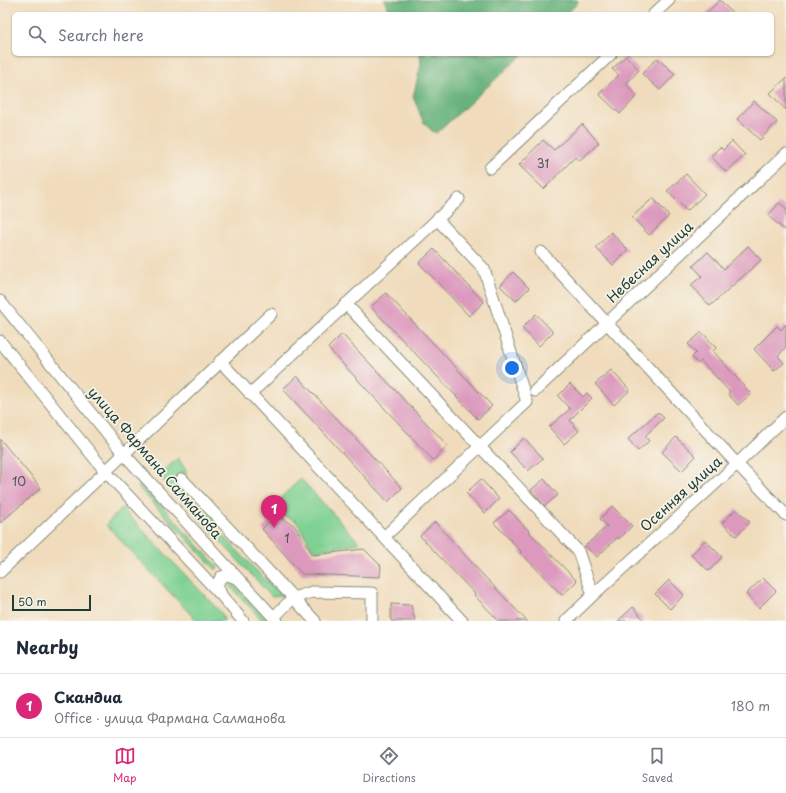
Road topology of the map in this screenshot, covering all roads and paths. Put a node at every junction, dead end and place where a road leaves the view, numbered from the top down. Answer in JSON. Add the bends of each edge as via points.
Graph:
{"nodes":[{"id":1,"x":669,"y":0,"type":"edge"},
{"id":2,"x":656,"y":12,"type":"edge"},
{"id":3,"x":609,"y":56,"type":"edge"},
{"id":4,"x":786,"y":154,"type":"edge"},
{"id":5,"x":490,"y":168,"type":"dead end"},
{"id":6,"x":459,"y":199,"type":"dead end"},
{"id":7,"x":437,"y":219,"type":"junction"},
{"id":8,"x":541,"y":252,"type":"dead end"},
{"id":9,"x":0,"y":301,"type":"edge"},
{"id":10,"x":346,"y":304,"type":"junction"},
{"id":11,"x":271,"y":314,"type":"dead end"},
{"id":12,"x":607,"y":324,"type":"junction"},
{"id":13,"x":0,"y":341,"type":"edge"},
{"id":14,"x":220,"y":362,"type":"junction"},
{"id":15,"x":535,"y":391,"type":"dead end"},
{"id":16,"x":250,"y":394,"type":"junction"},
{"id":17,"x":786,"y":417,"type":"edge"},
{"id":18,"x":480,"y":447,"type":"junction"},
{"id":19,"x":124,"y":454,"type":"junction"},
{"id":20,"x":737,"y":464,"type":"junction"},
{"id":21,"x":105,"y":471,"type":"junction"},
{"id":22,"x":182,"y":479,"type":"dead end"},
{"id":23,"x":786,"y":515,"type":"edge"},
{"id":24,"x":384,"y":537,"type":"junction"},
{"id":25,"x":0,"y":572,"type":"edge"},
{"id":26,"x":239,"y":579,"type":"junction"},
{"id":27,"x":595,"y":594,"type":"junction"},
{"id":28,"x":221,"y":595,"type":"junction"},
{"id":29,"x":293,"y":598,"type":"junction"},
{"id":30,"x":276,"y":619,"type":"edge"},
{"id":31,"x":243,"y":621,"type":"edge"},
{"id":32,"x":315,"y":621,"type":"edge"},
{"id":33,"x":372,"y":621,"type":"edge"},
{"id":34,"x":462,"y":621,"type":"edge"},
{"id":35,"x":566,"y":621,"type":"edge"}],
"edges":[{"from":1,"to":2,"type":"street"},
{"from":3,"to":5,"type":"street"},
{"from":4,"to":12,"type":"street","name":"Небесная улица"},
{"from":6,"to":7,"type":"street"},
{"from":7,"to":10,"type":"street"},
{"from":7,"to":18,"type":"street","via":[[484,269],[527,402]]},
{"from":8,"to":12,"type":"street"},
{"from":9,"to":19,"type":"street","name":"улица Фармана Салманова"},
{"from":10,"to":16,"type":"street"},
{"from":10,"to":18,"type":"street"},
{"from":11,"to":14,"type":"street"},
{"from":12,"to":15,"type":"street","name":"Небесная улица"},
{"from":12,"to":20,"type":"street"},
{"from":13,"to":21,"type":"street"},
{"from":14,"to":16,"type":"street"},
{"from":14,"to":19,"type":"street"},
{"from":16,"to":24,"type":"street"},
{"from":17,"to":20,"type":"street","name":"Осенняя улица"},
{"from":18,"to":24,"type":"street"},
{"from":18,"to":27,"type":"street","via":[[578,552]]},
{"from":19,"to":21,"type":"street"},
{"from":19,"to":26,"type":"street","name":"улица Фармана Салманова"},
{"from":20,"to":23,"type":"street"},
{"from":20,"to":27,"type":"street","name":"Осенняя улица"},
{"from":21,"to":25,"type":"street"},
{"from":21,"to":28,"type":"street"},
{"from":22,"to":29,"type":"street"},
{"from":24,"to":34,"type":"street"},
{"from":26,"to":28,"type":"street","via":[[228,575],[221,577],[217,585]]},
{"from":26,"to":30,"type":"street","name":"улица Фармана Салманова"},
{"from":27,"to":35,"type":"street","name":"Осенняя улица"},
{"from":28,"to":31,"type":"street"},
{"from":29,"to":30,"type":"street"},
{"from":29,"to":32,"type":"street"},
{"from":29,"to":33,"type":"street","via":[[312,592],[372,593]]}]}
